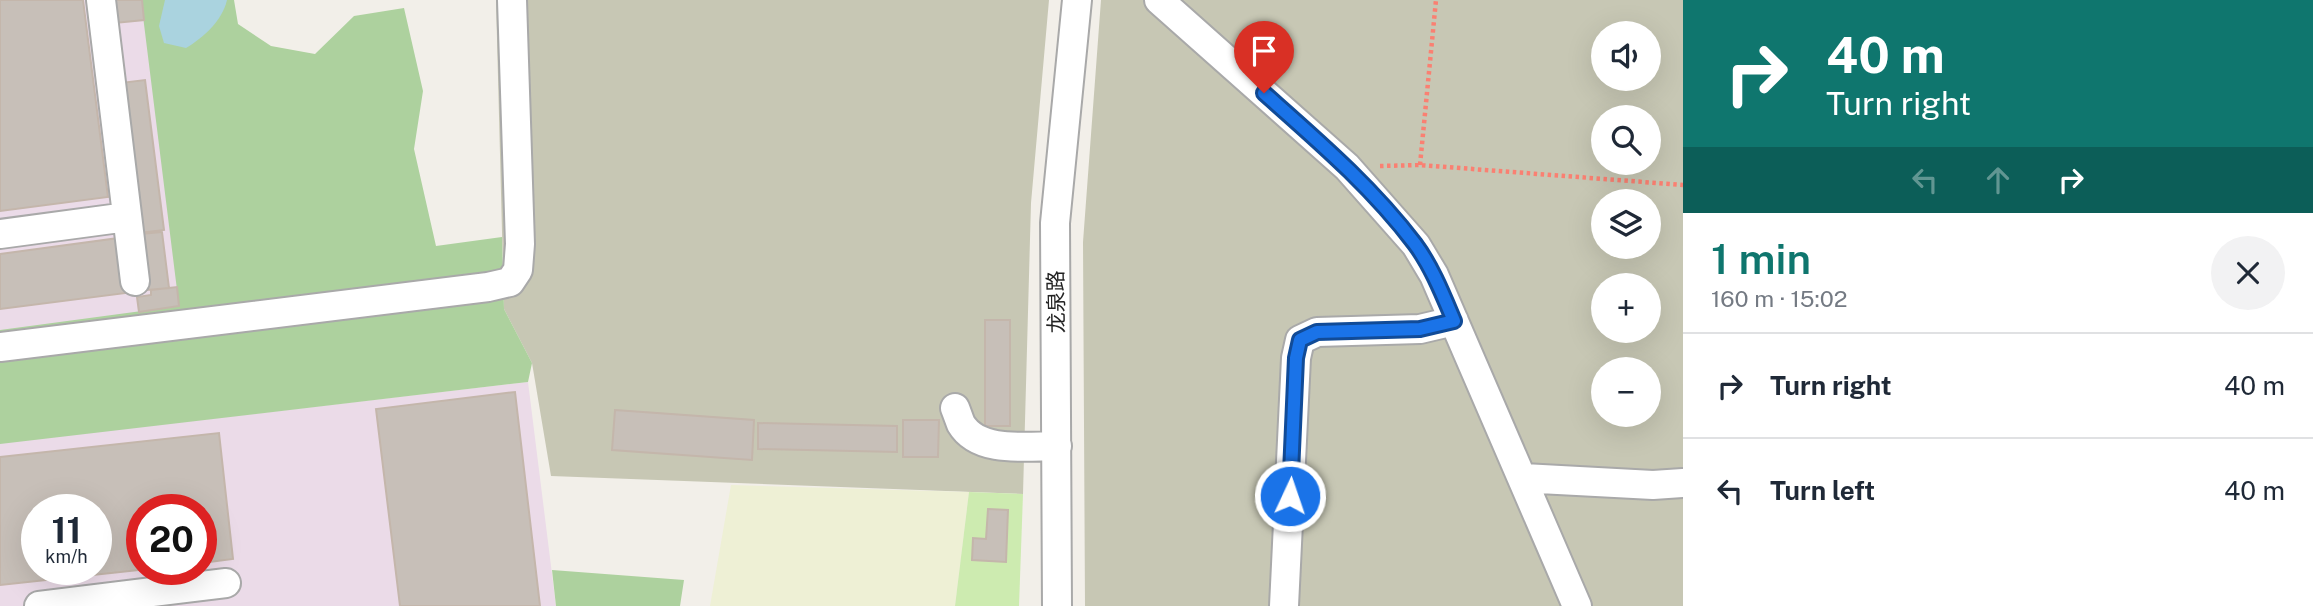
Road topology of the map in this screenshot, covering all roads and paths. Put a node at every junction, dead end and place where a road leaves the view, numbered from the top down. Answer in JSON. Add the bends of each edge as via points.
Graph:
{"nodes":[{"id":1,"x":100,"y":0,"type":"edge"},
{"id":2,"x":512,"y":0,"type":"edge"},
{"id":3,"x":1077,"y":0,"type":"edge"},
{"id":4,"x":1159,"y":0,"type":"edge"},
{"id":5,"x":1436,"y":0,"type":"edge"},
{"id":6,"x":1420,"y":165,"type":"junction"},
{"id":7,"x":1348,"y":167,"type":"junction"},
{"id":8,"x":1683,"y":185,"type":"edge"},
{"id":9,"x":127,"y":217,"type":"junction"},
{"id":10,"x":0,"y":234,"type":"edge"},
{"id":11,"x":135,"y":281,"type":"dead end"},
{"id":12,"x":1454,"y":321,"type":"junction"},
{"id":13,"x":0,"y":347,"type":"edge"},
{"id":14,"x":955,"y":408,"type":"dead end"},
{"id":15,"x":1057,"y":446,"type":"junction"},
{"id":16,"x":1522,"y":478,"type":"junction"},
{"id":17,"x":1683,"y":483,"type":"edge"},
{"id":18,"x":226,"y":583,"type":"dead end"},
{"id":19,"x":39,"y":606,"type":"edge"},
{"id":20,"x":1057,"y":606,"type":"edge"},
{"id":21,"x":1284,"y":606,"type":"edge"},
{"id":22,"x":1577,"y":606,"type":"edge"}],
"edges":[{"from":1,"to":9,"type":"street"},
{"from":2,"to":13,"type":"street","via":[[520,244],[518,270],[510,282]]},
{"from":3,"to":15,"type":"street","name":"龙泉路","via":[[1055,223]]},
{"from":4,"to":7,"type":"street"},
{"from":5,"to":6,"type":"path"},
{"from":6,"to":7,"type":"path"},
{"from":6,"to":8,"type":"path"},
{"from":7,"to":12,"type":"street","via":[[1416,245]]},
{"from":9,"to":10,"type":"street"},
{"from":9,"to":11,"type":"street"},
{"from":12,"to":16,"type":"street"},
{"from":12,"to":21,"type":"street","via":[[1420,329],[1317,332],[1300,340]]},
{"from":14,"to":15,"type":"street","via":[[962,426],[977,439],[997,445]]},
{"from":15,"to":20,"type":"street","name":"龙泉路"},
{"from":16,"to":17,"type":"street"},
{"from":16,"to":22,"type":"street"},
{"from":18,"to":19,"type":"street"}]}
